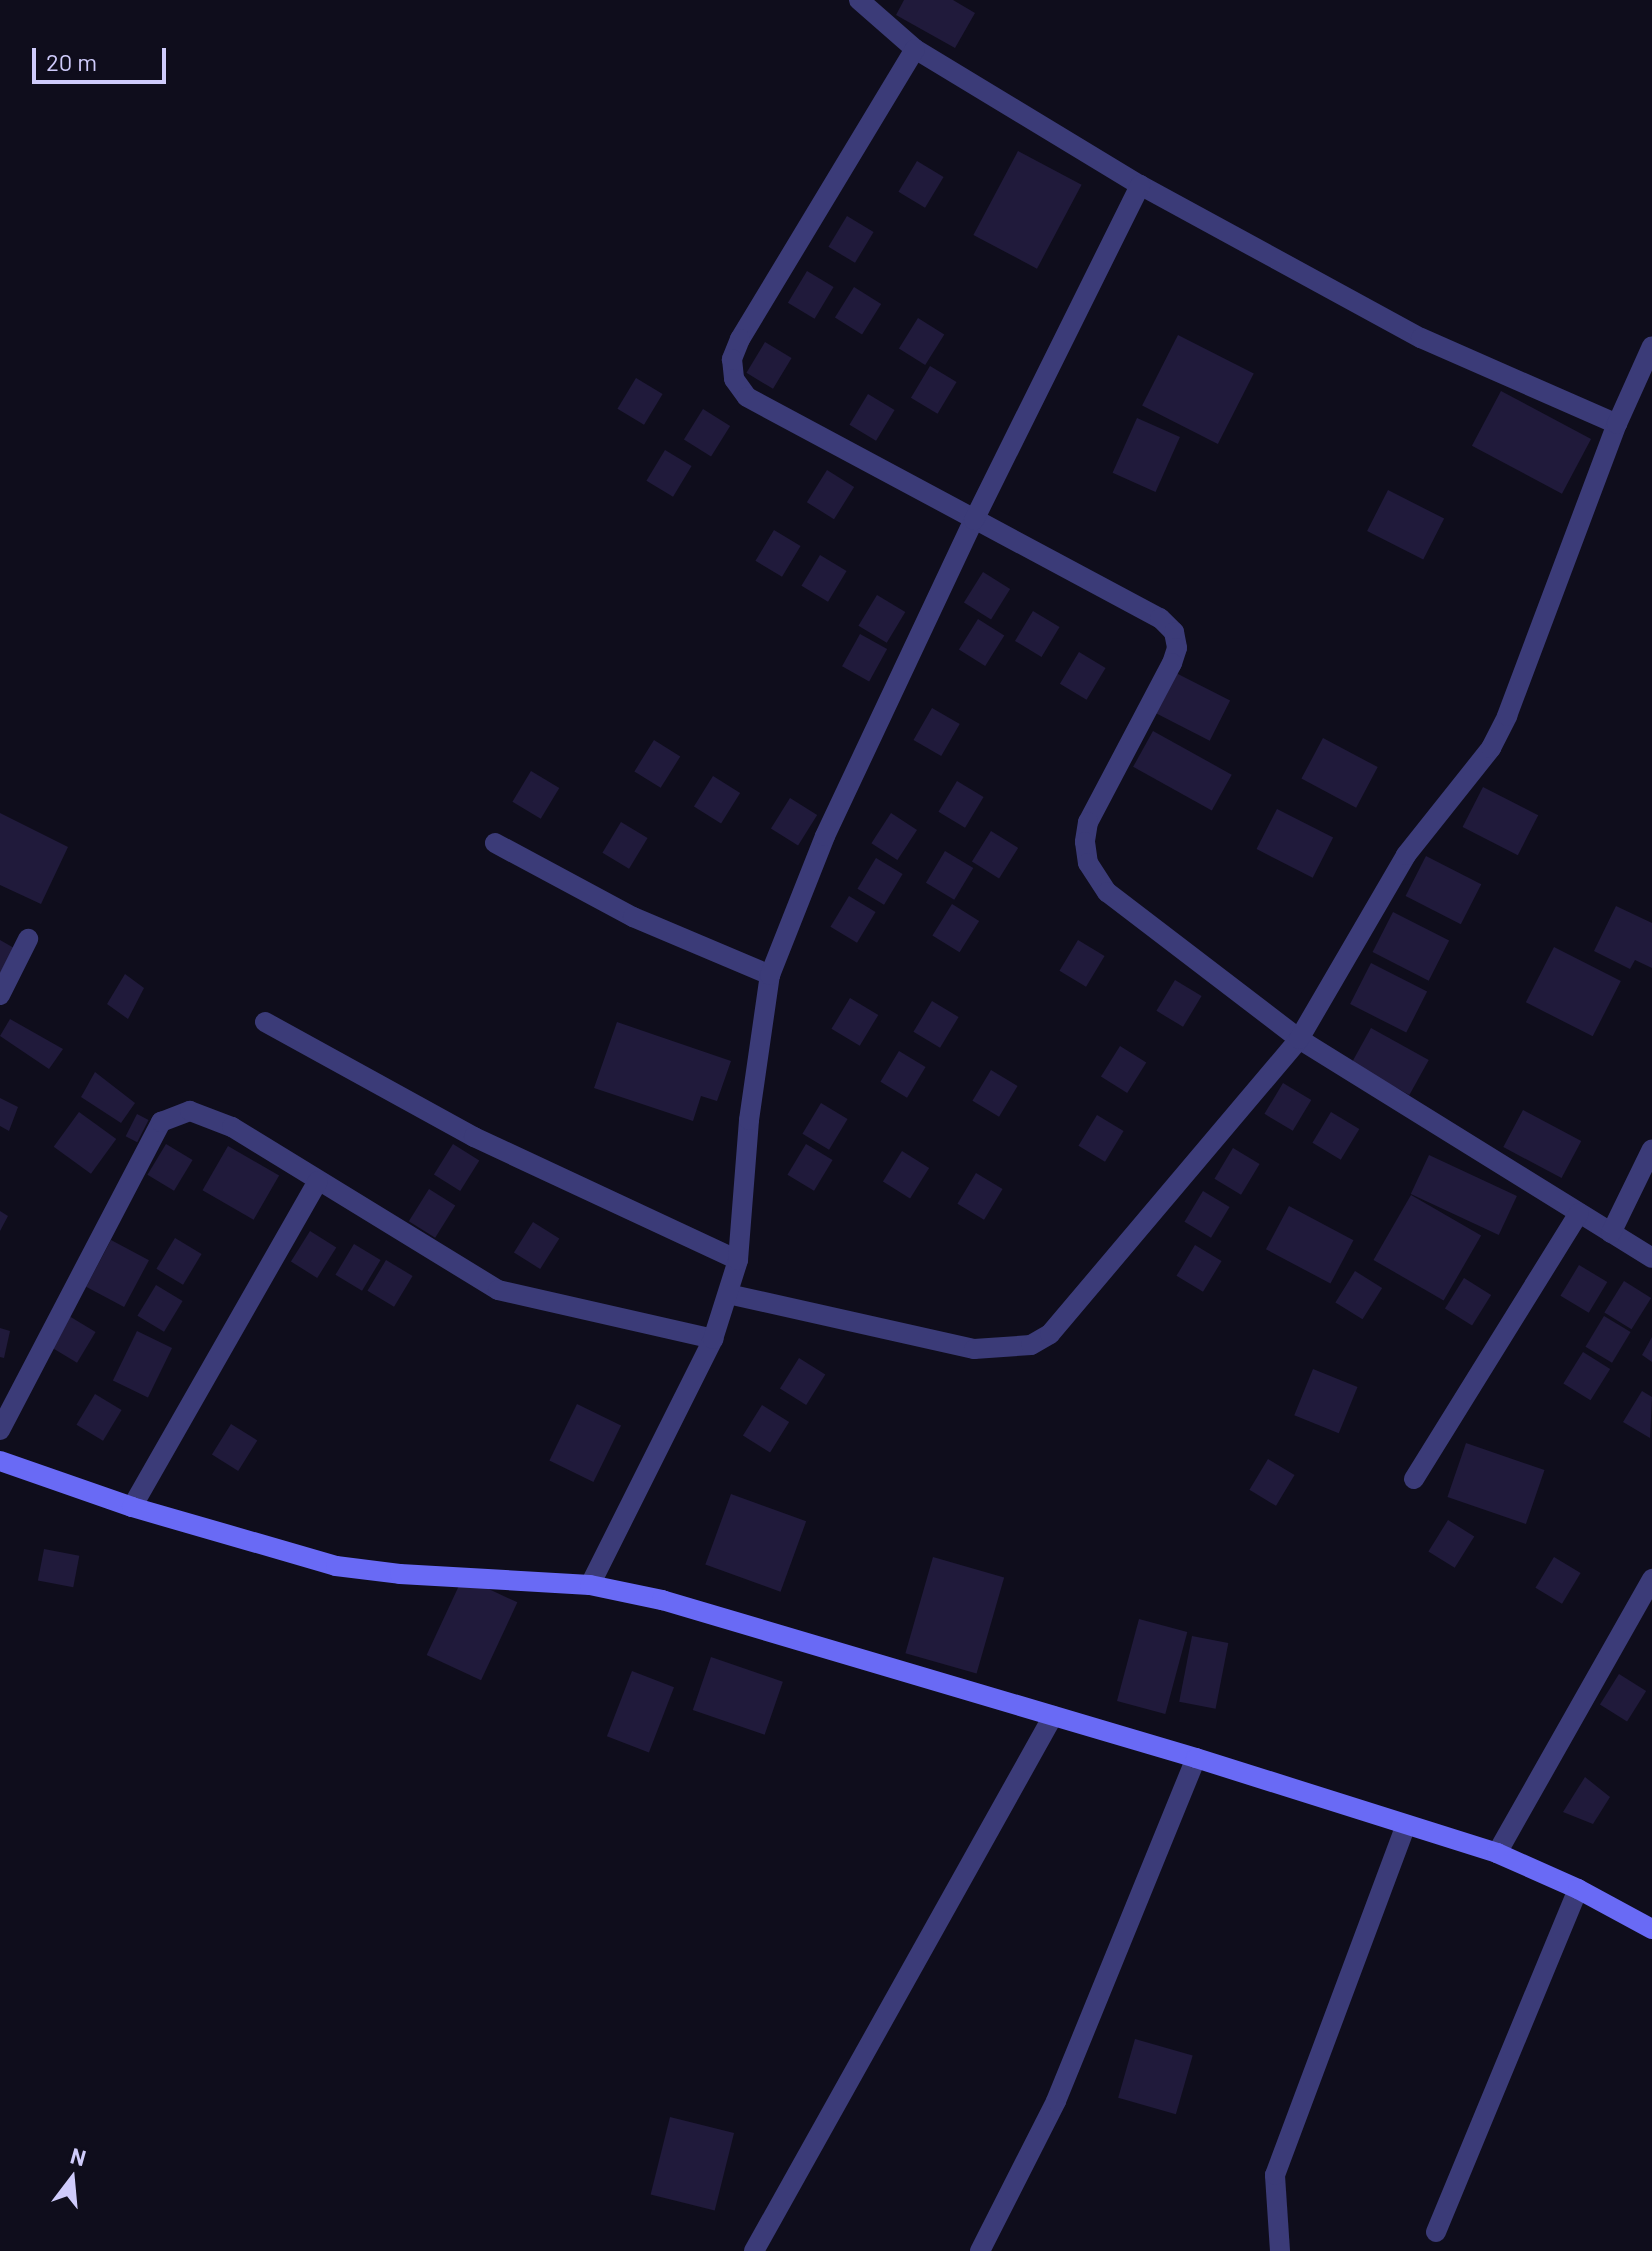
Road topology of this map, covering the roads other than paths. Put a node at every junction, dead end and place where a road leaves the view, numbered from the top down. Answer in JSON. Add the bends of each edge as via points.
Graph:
{"nodes":[{"id":1,"x":859,"y":0,"type":"edge"},
{"id":2,"x":915,"y":49,"type":"junction"},
{"id":3,"x":1140,"y":185,"type":"junction"},
{"id":4,"x":1652,"y":346,"type":"edge"},
{"id":5,"x":1617,"y":424,"type":"junction"},
{"id":6,"x":974,"y":520,"type":"junction"},
{"id":7,"x":495,"y":843,"type":"dead end"},
{"id":8,"x":28,"y":939,"type":"dead end"},
{"id":9,"x":770,"y":975,"type":"junction"},
{"id":10,"x":0,"y":995,"type":"edge"},
{"id":11,"x":265,"y":1022,"type":"dead end"},
{"id":12,"x":1299,"y":1039,"type":"junction"},
{"id":13,"x":1652,"y":1149,"type":"edge"},
{"id":14,"x":318,"y":1181,"type":"junction"},
{"id":15,"x":1579,"y":1213,"type":"junction"},
{"id":16,"x":1611,"y":1233,"type":"junction"},
{"id":17,"x":1652,"y":1258,"type":"edge"},
{"id":18,"x":738,"y":1260,"type":"junction"},
{"id":19,"x":728,"y":1294,"type":"junction"},
{"id":20,"x":713,"y":1339,"type":"junction"},
{"id":21,"x":0,"y":1430,"type":"edge"},
{"id":22,"x":0,"y":1461,"type":"edge"},
{"id":23,"x":1414,"y":1479,"type":"dead end"},
{"id":24,"x":132,"y":1507,"type":"junction"},
{"id":25,"x":1652,"y":1579,"type":"edge"},
{"id":26,"x":590,"y":1585,"type":"junction"},
{"id":27,"x":1053,"y":1716,"type":"junction"},
{"id":28,"x":1196,"y":1758,"type":"junction"},
{"id":29,"x":1406,"y":1825,"type":"junction"},
{"id":30,"x":1497,"y":1853,"type":"junction"},
{"id":31,"x":1578,"y":1889,"type":"junction"},
{"id":32,"x":1652,"y":1929,"type":"edge"},
{"id":33,"x":1436,"y":2232,"type":"dead end"},
{"id":34,"x":759,"y":2248,"type":"edge"},
{"id":35,"x":980,"y":2251,"type":"edge"},
{"id":36,"x":1280,"y":2251,"type":"edge"}],
"edges":[{"from":1,"to":2,"type":"street"},
{"from":2,"to":3,"type":"street"},
{"from":2,"to":6,"type":"street","via":[[740,339],[732,359],[734,379],[747,397]]},
{"from":3,"to":5,"type":"street","via":[[1421,338]]},
{"from":3,"to":6,"type":"street"},
{"from":4,"to":5,"type":"street"},
{"from":5,"to":12,"type":"street","via":[[1502,727],[1406,855]]},
{"from":6,"to":9,"type":"street","via":[[825,836]]},
{"from":6,"to":12,"type":"street","via":[[1160,618],[1174,632],[1177,648],[1172,663],[1088,822],[1088,863],[1107,892]]},
{"from":7,"to":9,"type":"street","via":[[633,917]]},
{"from":8,"to":10,"type":"street"},
{"from":9,"to":18,"type":"street","via":[[749,1120]]},
{"from":11,"to":18,"type":"street","via":[[474,1137]]},
{"from":12,"to":15,"type":"street"},
{"from":12,"to":19,"type":"street","via":[[1050,1334],[1031,1345],[974,1349]]},
{"from":13,"to":16,"type":"street"},
{"from":14,"to":20,"type":"street","via":[[498,1290]]},
{"from":14,"to":21,"type":"street","via":[[232,1127],[190,1111],[161,1122]]},
{"from":14,"to":24,"type":"street"},
{"from":15,"to":16,"type":"street"},
{"from":15,"to":23,"type":"street"},
{"from":16,"to":17,"type":"street"},
{"from":18,"to":19,"type":"street"},
{"from":19,"to":20,"type":"street"},
{"from":20,"to":26,"type":"street"},
{"from":22,"to":24,"type":"main road"},
{"from":24,"to":26,"type":"main road","via":[[336,1566]]},
{"from":25,"to":30,"type":"street"},
{"from":26,"to":27,"type":"main road","via":[[662,1600]]},
{"from":27,"to":28,"type":"main road"},
{"from":27,"to":34,"type":"street"},
{"from":28,"to":29,"type":"main road"},
{"from":28,"to":35,"type":"street","via":[[1056,2101]]},
{"from":29,"to":30,"type":"main road"},
{"from":29,"to":36,"type":"street","via":[[1275,2175]]},
{"from":30,"to":31,"type":"main road"},
{"from":31,"to":32,"type":"main road"},
{"from":31,"to":33,"type":"street"}]}
